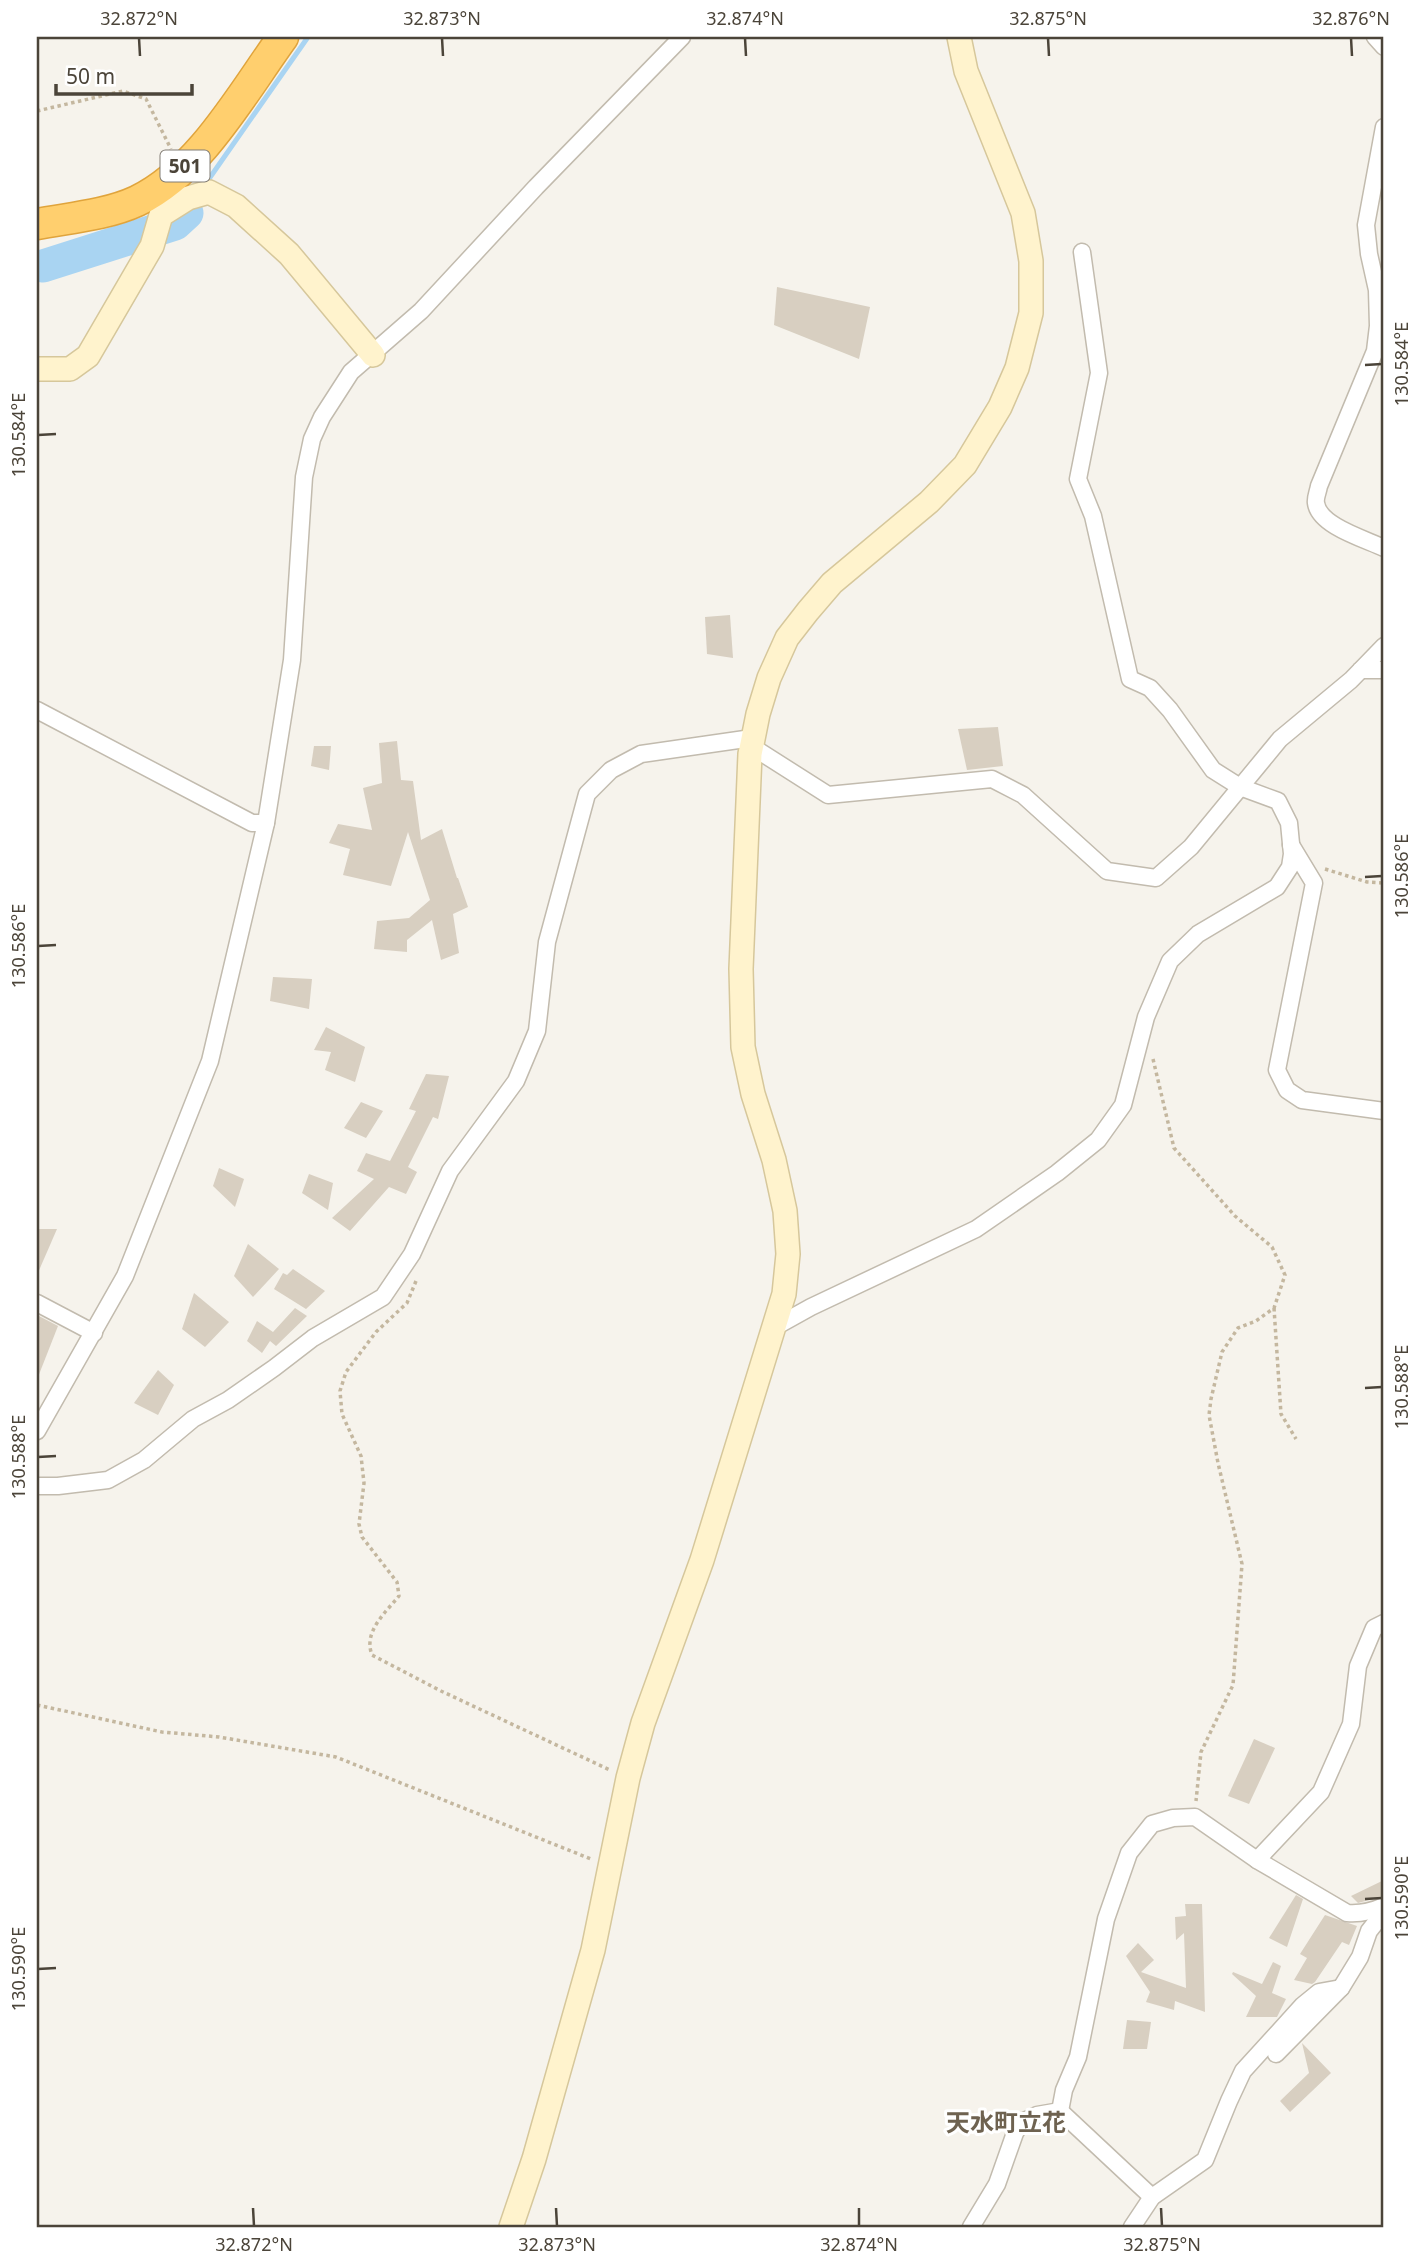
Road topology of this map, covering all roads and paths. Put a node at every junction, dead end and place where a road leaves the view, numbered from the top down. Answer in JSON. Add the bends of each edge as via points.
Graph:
{"nodes":[{"id":1,"x":283,"y":37,"type":"edge"},
{"id":2,"x":682,"y":37,"type":"edge"},
{"id":3,"x":959,"y":37,"type":"edge"},
{"id":4,"x":1375,"y":37,"type":"edge"},
{"id":5,"x":1384,"y":47,"type":"edge"},
{"id":6,"x":37,"y":111,"type":"edge"},
{"id":7,"x":1384,"y":127,"type":"edge"},
{"id":8,"x":182,"y":169,"type":"junction"},
{"id":9,"x":37,"y":224,"type":"edge"},
{"id":10,"x":1082,"y":252,"type":"dead end"},
{"id":11,"x":1381,"y":296,"type":"edge"},
{"id":12,"x":373,"y":355,"type":"junction"},
{"id":13,"x":37,"y":369,"type":"edge"},
{"id":14,"x":1384,"y":548,"type":"edge"},
{"id":15,"x":1384,"y":646,"type":"edge"},
{"id":16,"x":1361,"y":670,"type":"junction"},
{"id":17,"x":1384,"y":670,"type":"edge"},
{"id":18,"x":37,"y":710,"type":"edge"},
{"id":19,"x":752,"y":742,"type":"junction"},
{"id":20,"x":1240,"y":787,"type":"junction"},
{"id":21,"x":267,"y":823,"type":"junction"},
{"id":22,"x":1291,"y":852,"type":"junction"},
{"id":23,"x":1384,"y":883,"type":"edge"},
{"id":24,"x":1153,"y":1057,"type":"dead end"},
{"id":25,"x":1384,"y":1111,"type":"edge"},
{"id":26,"x":412,"y":1254,"type":"junction"},
{"id":27,"x":37,"y":1303,"type":"edge"},
{"id":28,"x":1274,"y":1308,"type":"junction"},
{"id":29,"x":775,"y":1327,"type":"junction"},
{"id":30,"x":94,"y":1333,"type":"junction"},
{"id":31,"x":37,"y":1432,"type":"edge"},
{"id":32,"x":1296,"y":1439,"type":"dead end"},
{"id":33,"x":37,"y":1486,"type":"edge"},
{"id":34,"x":1384,"y":1623,"type":"edge"},
{"id":35,"x":37,"y":1705,"type":"edge"},
{"id":36,"x":628,"y":1778,"type":"junction"},
{"id":37,"x":1195,"y":1817,"type":"junction"},
{"id":38,"x":1257,"y":1860,"type":"junction"},
{"id":39,"x":609,"y":1866,"type":"junction"},
{"id":40,"x":1384,"y":1906,"type":"edge"},
{"id":41,"x":1384,"y":1912,"type":"edge"},
{"id":42,"x":1341,"y":1988,"type":"junction"},
{"id":43,"x":1276,"y":2054,"type":"dead end"},
{"id":44,"x":1060,"y":2111,"type":"junction"},
{"id":45,"x":1152,"y":2197,"type":"junction"},
{"id":46,"x":511,"y":2227,"type":"edge"},
{"id":47,"x":971,"y":2227,"type":"edge"},
{"id":48,"x":1132,"y":2227,"type":"edge"}],
"edges":[{"from":1,"to":8,"type":"highway","number":"501","via":[[201,151]]},
{"from":2,"to":12,"type":"street","via":[[421,311]]},
{"from":3,"to":19,"type":"street","via":[[966,71],[1023,213],[1031,261],[1031,313],[1017,368],[965,465],[929,502],[832,583],[788,638],[769,678]]},
{"from":4,"to":5,"type":"street"},
{"from":6,"to":8,"type":"path","via":[[123,91],[146,99]]},
{"from":7,"to":11,"type":"street","via":[[1366,225]]},
{"from":8,"to":9,"type":"highway","number":"501","via":[[135,202]]},
{"from":10,"to":20,"type":"street","via":[[1099,373],[1078,479],[1093,516],[1130,679],[1150,688],[1213,770]]},
{"from":11,"to":14,"type":"street","via":[[1375,351],[1315,501],[1327,522]]},
{"from":12,"to":13,"type":"street","via":[[289,254],[257,223],[236,206],[199,195],[161,215],[152,246],[88,356],[70,369]]},
{"from":12,"to":21,"type":"street","via":[[351,372],[312,439],[304,477],[292,660]]},
{"from":15,"to":16,"type":"street"},
{"from":16,"to":17,"type":"street"},
{"from":16,"to":20,"type":"street","via":[[1280,739]]},
{"from":18,"to":21,"type":"street","via":[[252,823]]},
{"from":19,"to":20,"type":"street","via":[[828,795],[992,779],[1023,795],[1107,872],[1156,878],[1191,847]]},
{"from":19,"to":26,"type":"street","via":[[641,754],[611,770],[587,794],[547,942],[537,1031],[516,1081],[450,1171]]},
{"from":19,"to":29,"type":"street","via":[[741,969],[743,1047],[785,1211],[788,1254]]},
{"from":20,"to":22,"type":"street","via":[[1278,801],[1289,823]]},
{"from":21,"to":30,"type":"street","via":[[210,1061],[125,1276]]},
{"from":22,"to":23,"type":"path","via":[[1367,882]]},
{"from":22,"to":25,"type":"street","via":[[1314,883],[1277,1070],[1287,1090],[1302,1100]]},
{"from":22,"to":29,"type":"street","via":[[1290,867],[1277,887],[1198,934],[1170,961],[1146,1017],[1123,1105],[1098,1140],[992,1219]]},
{"from":24,"to":28,"type":"path","via":[[1174,1148],[1235,1216],[1272,1247],[1285,1275]]},
{"from":26,"to":33,"type":"street","via":[[383,1297],[193,1419],[144,1460],[108,1480]]},
{"from":26,"to":36,"type":"path","via":[[422,1268],[407,1303],[376,1332],[345,1372],[340,1391],[342,1413],[361,1457],[362,1537],[397,1582],[399,1596],[372,1629],[368,1647],[372,1655],[441,1691]]},
{"from":27,"to":30,"type":"street"},
{"from":28,"to":32,"type":"path","via":[[1281,1414]]},
{"from":28,"to":37,"type":"path","via":[[1238,1328],[1222,1352],[1211,1399],[1209,1415],[1218,1464],[1242,1564],[1233,1685],[1201,1752]]},
{"from":29,"to":36,"type":"street"},
{"from":30,"to":31,"type":"street"},
{"from":34,"to":38,"type":"street","via":[[1374,1628],[1358,1666],[1350,1724],[1321,1792]]},
{"from":35,"to":39,"type":"path","via":[[162,1732],[336,1757]]},
{"from":36,"to":39,"type":"street"},
{"from":37,"to":38,"type":"street"},
{"from":37,"to":44,"type":"street","via":[[1152,1824],[1129,1853],[1106,1919],[1078,2057]]},
{"from":38,"to":40,"type":"street","via":[[1347,1913]]},
{"from":39,"to":46,"type":"street","via":[[587,1973]]},
{"from":41,"to":42,"type":"street","via":[[1369,1931]]},
{"from":42,"to":43,"type":"street"},
{"from":42,"to":45,"type":"street","via":[[1318,1992],[1243,2071],[1205,2160]]},
{"from":44,"to":45,"type":"street"},
{"from":44,"to":47,"type":"street","via":[[1022,2122],[997,2184]]},
{"from":45,"to":48,"type":"street"}]}
